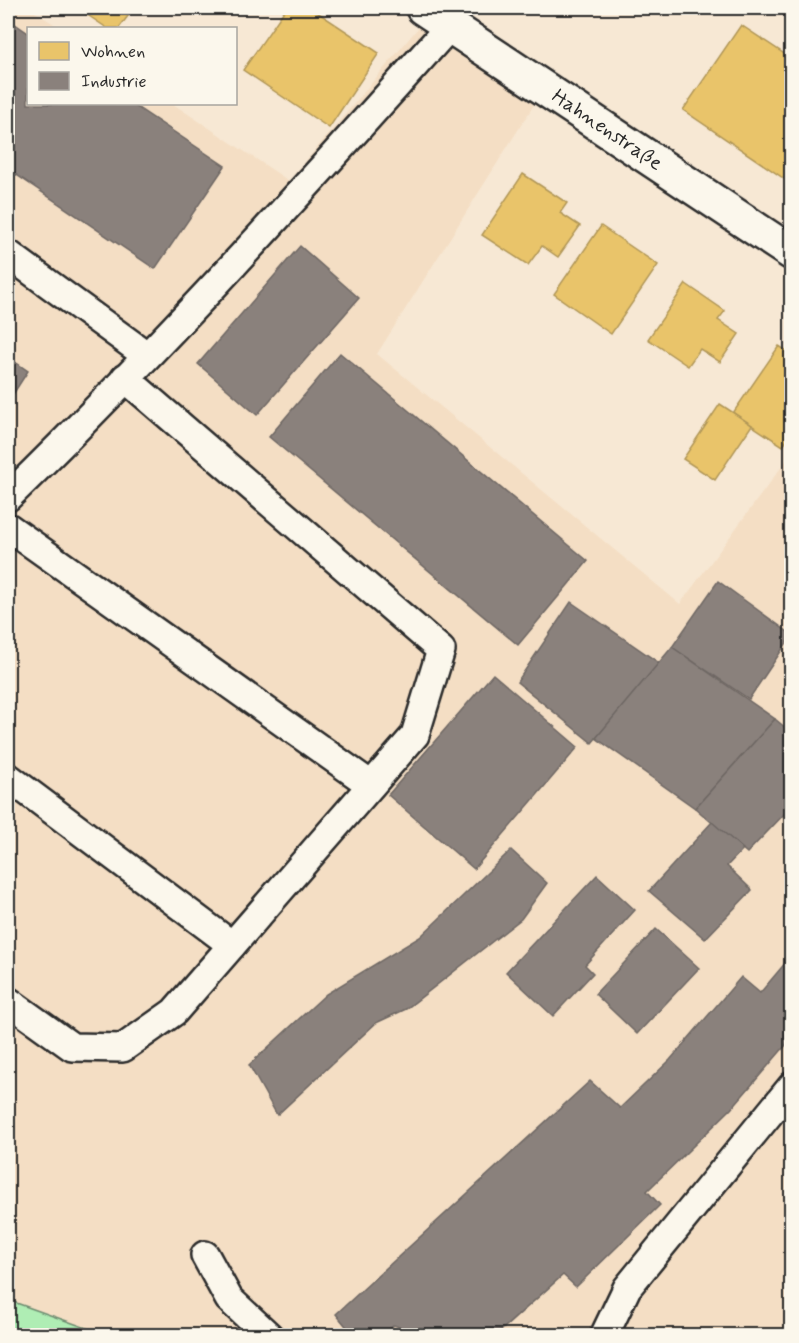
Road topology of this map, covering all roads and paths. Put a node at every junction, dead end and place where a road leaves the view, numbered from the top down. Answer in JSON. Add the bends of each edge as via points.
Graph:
{"nodes":[{"id":1,"x":423,"y":8,"type":"edge"},
{"id":2,"x":450,"y":26,"type":"junction"},
{"id":3,"x":792,"y":253,"type":"edge"},
{"id":4,"x":8,"y":254,"type":"edge"},
{"id":5,"x":146,"y":355,"type":"junction"},
{"id":6,"x":125,"y":378,"type":"junction"},
{"id":7,"x":8,"y":497,"type":"edge"},
{"id":8,"x":8,"y":527,"type":"edge"},
{"id":9,"x":8,"y":777,"type":"edge"},
{"id":10,"x":371,"y":785,"type":"junction"},
{"id":11,"x":232,"y":945,"type":"junction"},
{"id":12,"x":8,"y":1001,"type":"edge"},
{"id":13,"x":792,"y":1086,"type":"edge"},
{"id":14,"x":206,"y":1255,"type":"dead end"},
{"id":15,"x":269,"y":1335,"type":"edge"},
{"id":16,"x":604,"y":1335,"type":"edge"}],
"edges":[{"from":1,"to":2,"type":"street","name":"Hahnenstraße"},
{"from":2,"to":3,"type":"street","name":"Hahnenstraße"},
{"from":2,"to":5,"type":"lane"},
{"from":4,"to":5,"type":"lane"},
{"from":5,"to":6,"type":"lane"},
{"from":6,"to":7,"type":"lane"},
{"from":6,"to":10,"type":"lane","via":[[441,650],[414,735]]},
{"from":8,"to":10,"type":"lane"},
{"from":9,"to":11,"type":"lane"},
{"from":10,"to":11,"type":"lane"},
{"from":11,"to":12,"type":"lane","via":[[174,1012],[123,1048],[72,1047]]},
{"from":13,"to":16,"type":"lane","via":[[627,1288]]},
{"from":14,"to":15,"type":"lane","via":[[229,1299]]}]}
